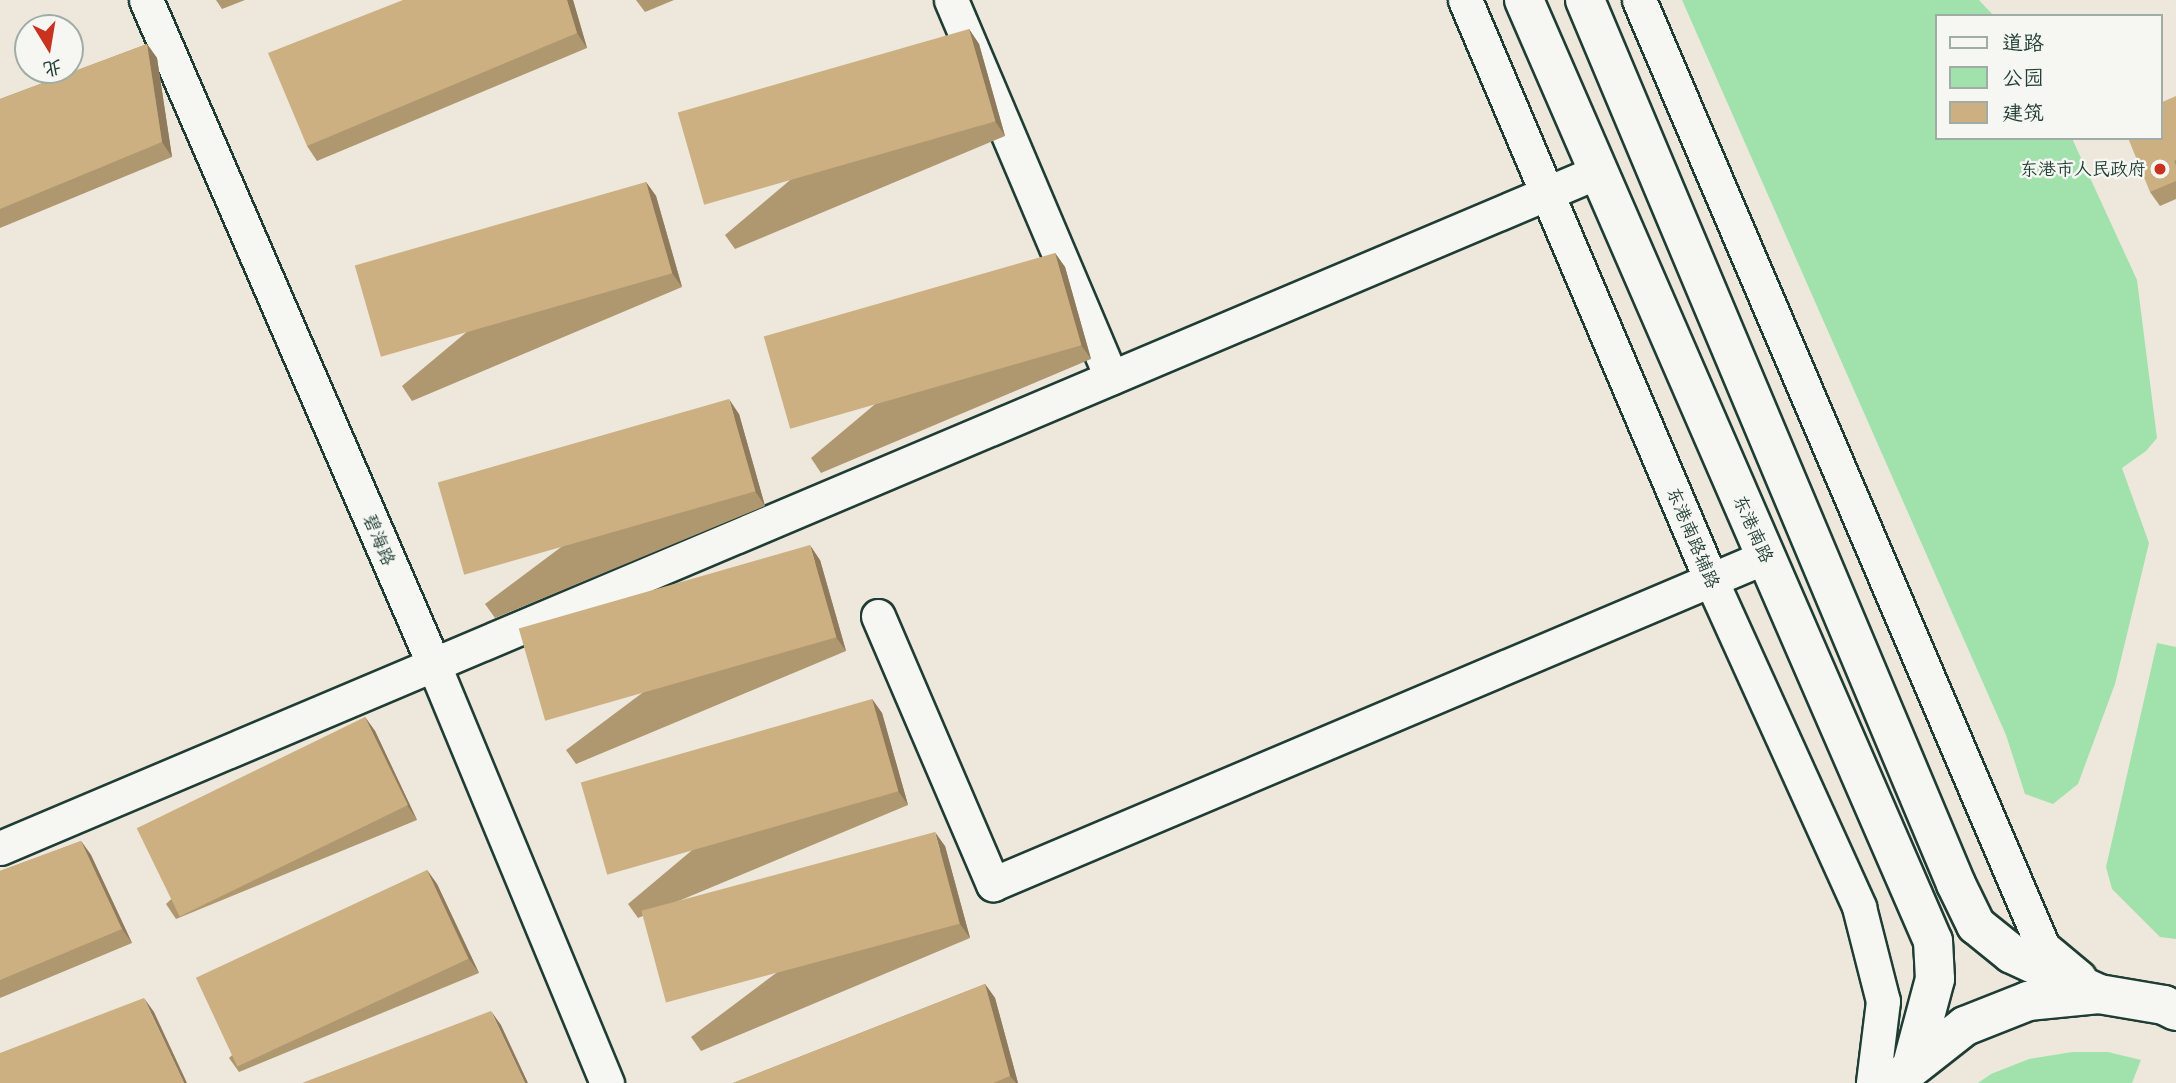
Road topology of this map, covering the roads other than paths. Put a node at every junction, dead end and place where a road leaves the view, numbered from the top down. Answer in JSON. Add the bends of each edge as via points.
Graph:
{"nodes":[{"id":1,"x":146,"y":0,"type":"edge"},
{"id":2,"x":951,"y":0,"type":"edge"},
{"id":3,"x":1465,"y":0,"type":"edge"},
{"id":4,"x":1524,"y":0,"type":"edge"},
{"id":5,"x":1585,"y":0,"type":"edge"},
{"id":6,"x":1639,"y":0,"type":"edge"},
{"id":7,"x":1597,"y":172,"type":"junction"},
{"id":8,"x":1547,"y":193,"type":"junction"},
{"id":9,"x":1111,"y":377,"type":"junction"},
{"id":10,"x":1765,"y":557,"type":"junction"},
{"id":11,"x":1711,"y":580,"type":"junction"},
{"id":12,"x":878,"y":616,"type":"dead end"},
{"id":13,"x":433,"y":663,"type":"junction"},
{"id":14,"x":0,"y":848,"type":"edge"},
{"id":15,"x":2099,"y":994,"type":"junction"},
{"id":16,"x":2176,"y":1011,"type":"edge"},
{"id":17,"x":1905,"y":1074,"type":"edge"},
{"id":18,"x":607,"y":1083,"type":"edge"},
{"id":19,"x":1873,"y":1083,"type":"edge"}],
"edges":[{"from":1,"to":13,"type":"street","name":"碧海路"},
{"from":2,"to":9,"type":"street"},
{"from":3,"to":8,"type":"street","name":"东港南路辅路"},
{"from":4,"to":7,"type":"main road","name":"东港南路"},
{"from":5,"to":15,"type":"main road","via":[[1976,925],[2012,954]]},
{"from":6,"to":15,"type":"street","via":[[2043,947]]},
{"from":7,"to":8,"type":"street"},
{"from":7,"to":10,"type":"main road","name":"东港南路"},
{"from":8,"to":9,"type":"street"},
{"from":8,"to":11,"type":"street","name":"东港南路辅路"},
{"from":9,"to":13,"type":"street"},
{"from":10,"to":11,"type":"street"},
{"from":10,"to":17,"type":"main road","name":"东港南路","via":[[1933,941],[1935,979]]},
{"from":11,"to":12,"type":"street","via":[[993,884]]},
{"from":11,"to":19,"type":"street","name":"东港南路辅路","via":[[1859,907],[1883,1001]]},
{"from":13,"to":14,"type":"street"},
{"from":13,"to":18,"type":"street","name":"碧海路"},
{"from":15,"to":16,"type":"main road"},
{"from":15,"to":17,"type":"main road","via":[[2028,1001],[1965,1026]]}]}
